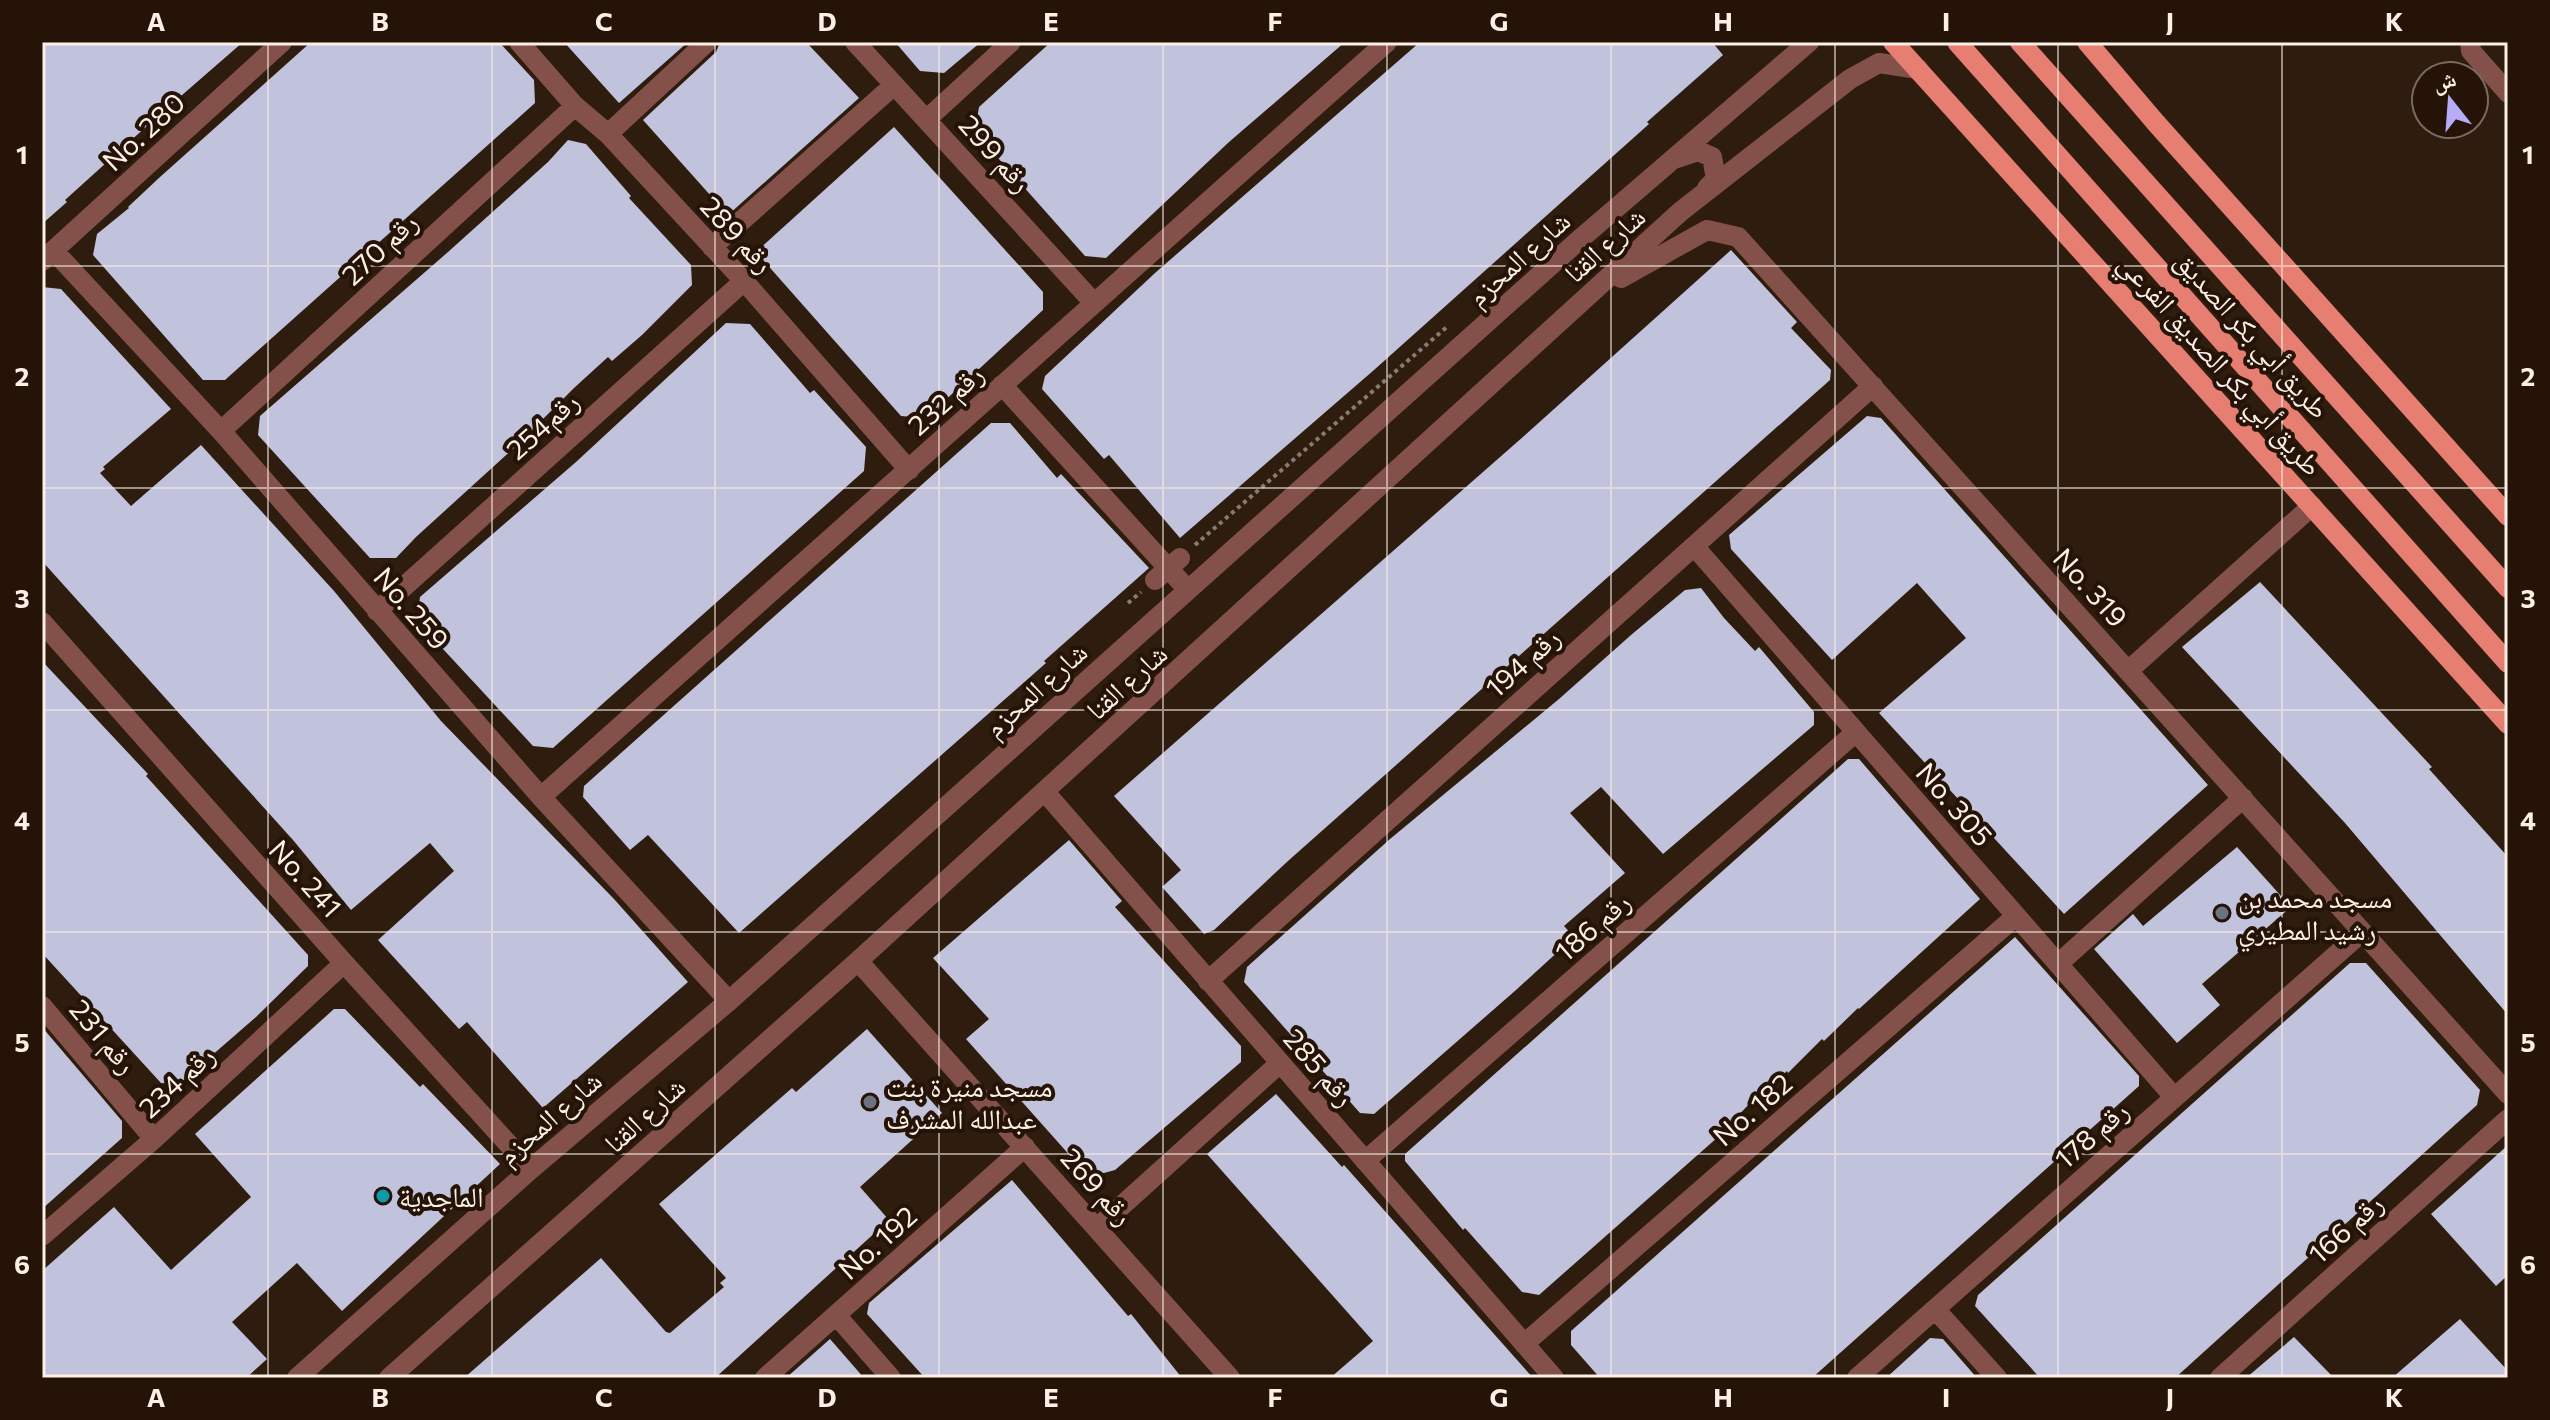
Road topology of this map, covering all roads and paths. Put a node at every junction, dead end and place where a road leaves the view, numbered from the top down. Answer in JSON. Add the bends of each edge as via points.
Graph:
{"nodes":[{"id":1,"x":282,"y":42,"type":"edge"},
{"id":2,"x":519,"y":42,"type":"edge"},
{"id":3,"x":707,"y":42,"type":"edge"},
{"id":4,"x":855,"y":42,"type":"edge"},
{"id":5,"x":1011,"y":42,"type":"edge"},
{"id":6,"x":1387,"y":42,"type":"edge"},
{"id":7,"x":1809,"y":42,"type":"edge"},
{"id":8,"x":1893,"y":42,"type":"edge"},
{"id":9,"x":1957,"y":42,"type":"edge"},
{"id":10,"x":2020,"y":42,"type":"edge"},
{"id":11,"x":2087,"y":42,"type":"edge"},
{"id":12,"x":2470,"y":42,"type":"edge"},
{"id":13,"x":1918,"y":69,"type":"junction"},
{"id":14,"x":893,"y":86,"type":"junction"},
{"id":15,"x":2508,"y":93,"type":"edge"},
{"id":16,"x":575,"y":106,"type":"junction"},
{"id":17,"x":927,"y":119,"type":"junction"},
{"id":18,"x":608,"y":134,"type":"junction"},
{"id":19,"x":1680,"y":212,"type":"junction"},
{"id":20,"x":1579,"y":240,"type":"junction"},
{"id":21,"x":712,"y":247,"type":"junction"},
{"id":22,"x":48,"y":256,"type":"edge"},
{"id":23,"x":744,"y":281,"type":"junction"},
{"id":24,"x":1596,"y":290,"type":"junction"},
{"id":25,"x":1094,"y":303,"type":"junction"},
{"id":26,"x":1002,"y":385,"type":"junction"},
{"id":27,"x":1873,"y":386,"type":"junction"},
{"id":28,"x":221,"y":431,"type":"junction"},
{"id":29,"x":909,"y":470,"type":"junction"},
{"id":30,"x":2312,"y":506,"type":"junction"},
{"id":31,"x":2508,"y":516,"type":"edge"},
{"id":32,"x":1694,"y":546,"type":"junction"},
{"id":33,"x":2508,"y":588,"type":"edge"},
{"id":34,"x":1188,"y":590,"type":"junction"},
{"id":35,"x":377,"y":611,"type":"junction"},
{"id":36,"x":42,"y":622,"type":"edge"},
{"id":37,"x":2508,"y":663,"type":"edge"},
{"id":38,"x":2128,"y":671,"type":"junction"},
{"id":39,"x":2508,"y":724,"type":"edge"},
{"id":40,"x":1856,"y":732,"type":"junction"},
{"id":41,"x":1045,"y":792,"type":"junction"},
{"id":42,"x":541,"y":797,"type":"junction"},
{"id":43,"x":2243,"y":798,"type":"junction"},
{"id":44,"x":2016,"y":916,"type":"junction"},
{"id":45,"x":2362,"y":932,"type":"junction"},
{"id":46,"x":858,"y":961,"type":"junction"},
{"id":47,"x":344,"y":963,"type":"junction"},
{"id":48,"x":2058,"y":964,"type":"junction"},
{"id":49,"x":1208,"y":981,"type":"junction"},
{"id":50,"x":729,"y":1001,"type":"junction"},
{"id":51,"x":42,"y":1006,"type":"edge"},
{"id":52,"x":1280,"y":1063,"type":"junction"},
{"id":53,"x":2508,"y":1094,"type":"edge"},
{"id":54,"x":2174,"y":1097,"type":"junction"},
{"id":55,"x":2508,"y":1119,"type":"edge"},
{"id":56,"x":154,"y":1139,"type":"junction"},
{"id":57,"x":1025,"y":1147,"type":"junction"},
{"id":58,"x":1365,"y":1161,"type":"junction"},
{"id":59,"x":531,"y":1169,"type":"junction"},
{"id":60,"x":1097,"y":1228,"type":"junction"},
{"id":61,"x":42,"y":1236,"type":"edge"},
{"id":62,"x":1935,"y":1309,"type":"junction"},
{"id":63,"x":836,"y":1315,"type":"junction"},
{"id":64,"x":1524,"y":1344,"type":"junction"},
{"id":65,"x":297,"y":1378,"type":"edge"},
{"id":66,"x":389,"y":1378,"type":"edge"},
{"id":67,"x":765,"y":1378,"type":"edge"},
{"id":68,"x":891,"y":1378,"type":"edge"},
{"id":69,"x":1230,"y":1378,"type":"edge"},
{"id":70,"x":1554,"y":1378,"type":"edge"},
{"id":71,"x":1857,"y":1378,"type":"edge"},
{"id":72,"x":1997,"y":1378,"type":"edge"},
{"id":73,"x":2220,"y":1378,"type":"edge"}],
"edges":[{"from":1,"to":22,"type":"street","name":"No. 280"},
{"from":2,"to":16,"type":"street","name":"رقم 289"},
{"from":3,"to":18,"type":"street"},
{"from":4,"to":14,"type":"street","name":"رقم 299"},
{"from":5,"to":17,"type":"street"},
{"from":6,"to":25,"type":"street","name":"رقم 232"},
{"from":7,"to":20,"type":"street","name":"شارع المحزم"},
{"from":8,"to":13,"type":"main road","name":"طريق أبي بكر الصديق الفرعي"},
{"from":9,"to":37,"type":"main road","name":"طريق أبي بكر الصديق"},
{"from":10,"to":33,"type":"main road","name":"طريق أبي بكر الصديق"},
{"from":11,"to":31,"type":"main road"},
{"from":12,"to":15,"type":"street","via":[[2471,51]]},
{"from":13,"to":19,"type":"street","name":"شارع القنا","via":[[1879,63],[1850,79]]},
{"from":13,"to":30,"type":"main road","name":"طريق أبي بكر الصديق الفرعي"},
{"from":14,"to":17,"type":"street","name":"رقم 299"},
{"from":14,"to":21,"type":"street"},
{"from":16,"to":18,"type":"street","name":"رقم 289"},
{"from":16,"to":28,"type":"street","name":"رقم 270"},
{"from":17,"to":25,"type":"street","name":"رقم 299"},
{"from":18,"to":21,"type":"street","name":"رقم 289"},
{"from":19,"to":20,"type":"street","via":[[1716,179],[1712,157],[1698,151],[1678,158]]},
{"from":19,"to":24,"type":"street","name":"شارع القنا"},
{"from":20,"to":34,"type":"street","name":"شارع المحزم"},
{"from":21,"to":23,"type":"street","name":"رقم 289"},
{"from":22,"to":28,"type":"street","name":"No. 259"},
{"from":23,"to":29,"type":"street","name":"رقم 289"},
{"from":23,"to":35,"type":"street","name":"رقم254"},
{"from":24,"to":27,"type":"street","name":"No. 319","via":[[1707,230],[1738,237]]},
{"from":24,"to":41,"type":"street","name":"شارع القنا"},
{"from":25,"to":26,"type":"street","name":"رقم 232"},
{"from":26,"to":29,"type":"street","name":"رقم 232"},
{"from":26,"to":34,"type":"street"},
{"from":27,"to":32,"type":"street","name":"رقم 194"},
{"from":27,"to":38,"type":"street","name":"No. 319"},
{"from":28,"to":35,"type":"street","name":"No. 259"},
{"from":29,"to":42,"type":"street","name":"رقم 232"},
{"from":30,"to":38,"type":"street"},
{"from":30,"to":39,"type":"main road","name":"طريق أبي بكر الصديق الفرعي"},
{"from":32,"to":40,"type":"street","name":"No. 305"},
{"from":32,"to":49,"type":"street","name":"رقم 194"},
{"from":34,"to":50,"type":"street","name":"شارع المحزم"},
{"from":35,"to":42,"type":"street","name":"No. 259"},
{"from":36,"to":47,"type":"street","name":"No. 241"},
{"from":38,"to":43,"type":"street","name":"No. 319"},
{"from":40,"to":44,"type":"street","name":"No. 305"},
{"from":40,"to":58,"type":"street","name":"رقم 186"},
{"from":41,"to":46,"type":"street","name":"شارع القنا"},
{"from":41,"to":49,"type":"street","name":"رقم 285"},
{"from":42,"to":50,"type":"street","name":"No. 259"},
{"from":43,"to":45,"type":"street","name":"No. 319"},
{"from":43,"to":48,"type":"street"},
{"from":44,"to":48,"type":"street","name":"No. 305"},
{"from":44,"to":64,"type":"street","name":"No. 182"},
{"from":45,"to":53,"type":"street","name":"No. 319"},
{"from":45,"to":54,"type":"street","name":"رقم 178"},
{"from":46,"to":57,"type":"street","name":"رقم 269"},
{"from":46,"to":66,"type":"street","name":"شارع القنا"},
{"from":47,"to":56,"type":"street","name":"رقم 234"},
{"from":47,"to":59,"type":"street","name":"No. 241"},
{"from":48,"to":54,"type":"street","name":"No. 305"},
{"from":49,"to":52,"type":"street","name":"رقم 285"},
{"from":50,"to":59,"type":"street","name":"شارع المحزم"},
{"from":51,"to":56,"type":"street","name":"رقم 231"},
{"from":52,"to":58,"type":"street","name":"رقم 285"},
{"from":52,"to":60,"type":"street"},
{"from":54,"to":62,"type":"street","name":"رقم 178"},
{"from":55,"to":73,"type":"street","name":"رقم 166"},
{"from":56,"to":61,"type":"street","name":"رقم 234"},
{"from":57,"to":60,"type":"street","name":"رقم 269"},
{"from":57,"to":63,"type":"street","name":"No. 192"},
{"from":58,"to":64,"type":"street","name":"رقم 285"},
{"from":59,"to":65,"type":"street","name":"شارع المحزم"},
{"from":60,"to":69,"type":"street","name":"رقم 269"},
{"from":62,"to":71,"type":"street","name":"رقم 178"},
{"from":62,"to":72,"type":"street"},
{"from":63,"to":67,"type":"street","name":"No. 192"},
{"from":63,"to":68,"type":"street"},
{"from":64,"to":70,"type":"street","name":"رقم 285"}]}
